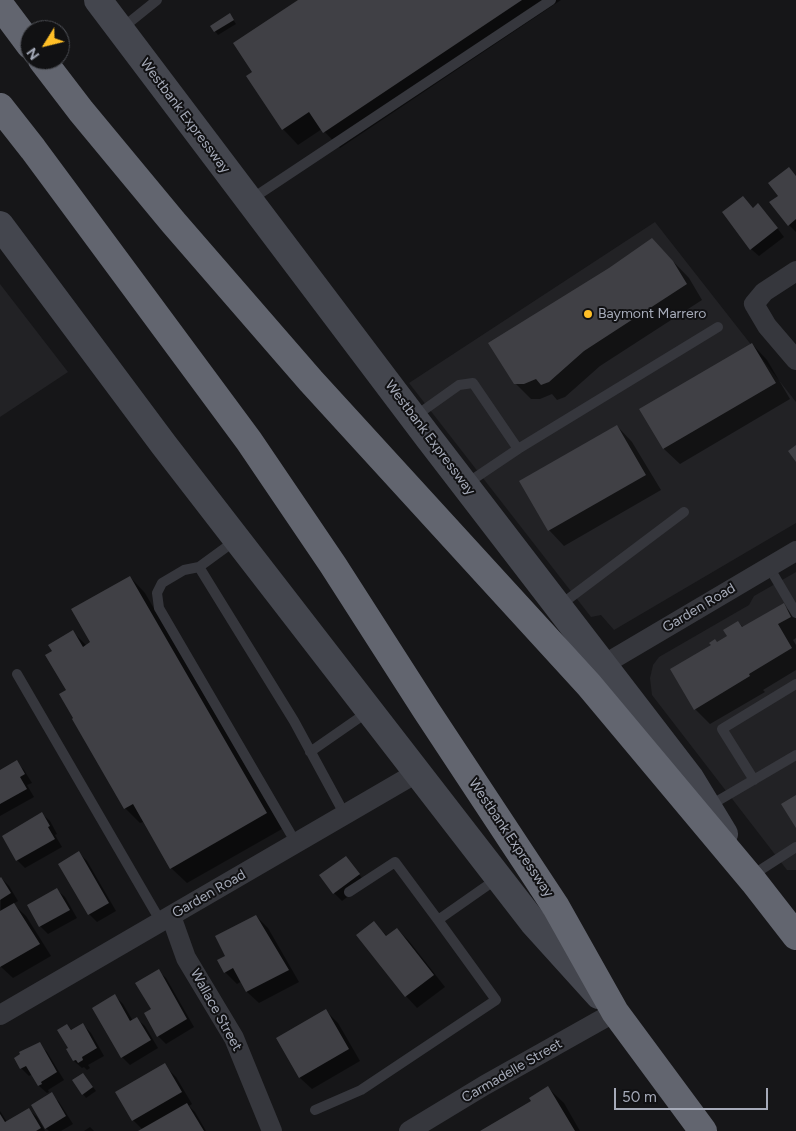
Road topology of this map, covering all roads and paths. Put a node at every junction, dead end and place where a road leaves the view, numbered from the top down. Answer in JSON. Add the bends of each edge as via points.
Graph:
{"nodes":[{"id":1,"x":98,"y":0,"type":"edge"},
{"id":2,"x":158,"y":0,"type":"edge"},
{"id":3,"x":551,"y":0,"type":"edge"},
{"id":4,"x":0,"y":5,"type":"edge"},
{"id":5,"x":120,"y":30,"type":"junction"},
{"id":6,"x":20,"y":32,"type":"edge"},
{"id":7,"x":50,"y":70,"type":"edge"},
{"id":8,"x":0,"y":107,"type":"edge"},
{"id":9,"x":250,"y":200,"type":"junction"},
{"id":10,"x":0,"y":224,"type":"edge"},
{"id":11,"x":796,"y":271,"type":"edge"},
{"id":12,"x":718,"y":327,"type":"dead end"},
{"id":13,"x":796,"y":360,"type":"edge"},
{"id":14,"x":414,"y":417,"type":"junction"},
{"id":15,"x":518,"y":449,"type":"junction"},
{"id":16,"x":465,"y":484,"type":"junction"},
{"id":17,"x":684,"y":512,"type":"dead end"},
{"id":18,"x":237,"y":540,"type":"junction"},
{"id":19,"x":796,"y":551,"type":"edge"},
{"id":20,"x":199,"y":567,"type":"junction"},
{"id":21,"x":769,"y":567,"type":"junction"},
{"id":22,"x":558,"y":606,"type":"junction"},
{"id":23,"x":796,"y":613,"type":"edge"},
{"id":24,"x":603,"y":665,"type":"junction"},
{"id":25,"x":17,"y":674,"type":"dead end"},
{"id":26,"x":796,"y":684,"type":"edge"},
{"id":27,"x":370,"y":711,"type":"junction"},
{"id":28,"x":310,"y":752,"type":"junction"},
{"id":29,"x":796,"y":754,"type":"edge"},
{"id":30,"x":418,"y":772,"type":"junction"},
{"id":31,"x":754,"y":780,"type":"junction"},
{"id":32,"x":708,"y":807,"type":"junction"},
{"id":33,"x":345,"y":815,"type":"junction"},
{"id":34,"x":296,"y":843,"type":"junction"},
{"id":35,"x":796,"y":847,"type":"edge"},
{"id":36,"x":499,"y":877,"type":"junction"},
{"id":37,"x":752,"y":879,"type":"junction"},
{"id":38,"x":349,"y":892,"type":"dead end"},
{"id":39,"x":166,"y":919,"type":"junction"},
{"id":40,"x":438,"y":920,"type":"junction"},
{"id":41,"x":791,"y":921,"type":"edge"},
{"id":42,"x":615,"y":1012,"type":"junction"},
{"id":43,"x":0,"y":1015,"type":"edge"},
{"id":44,"x":314,"y":1110,"type":"dead end"},
{"id":45,"x":272,"y":1131,"type":"edge"},
{"id":46,"x":409,"y":1131,"type":"edge"},
{"id":47,"x":703,"y":1131,"type":"edge"}],
"edges":[{"from":1,"to":5,"type":"main road","name":"Westbank Expressway"},
{"from":2,"to":5,"type":"lane"},
{"from":3,"to":9,"type":"lane"},
{"from":4,"to":6,"type":"highway"},
{"from":5,"to":9,"type":"main road","name":"Westbank Expressway"},
{"from":7,"to":37,"type":"highway","name":"Westbank Expressway","via":[[173,222],[311,381],[589,685]]},
{"from":8,"to":42,"type":"highway","name":"Westbank Expressway","via":[[249,441],[556,907]]},
{"from":9,"to":14,"type":"main road","name":"Westbank Expressway"},
{"from":10,"to":18,"type":"main road","name":"Westbank Expressway"},
{"from":11,"to":13,"type":"street","via":[[764,292],[754,304],[767,326]]},
{"from":12,"to":15,"type":"lane"},
{"from":14,"to":15,"type":"lane","via":[[459,386],[473,383]]},
{"from":14,"to":16,"type":"main road","name":"Westbank Expressway"},
{"from":15,"to":16,"type":"lane"},
{"from":16,"to":22,"type":"main road","name":"Westbank Expressway"},
{"from":17,"to":22,"type":"lane"},
{"from":18,"to":20,"type":"lane"},
{"from":18,"to":27,"type":"main road","name":"Westbank Expressway"},
{"from":19,"to":21,"type":"street","name":"Garden Road"},
{"from":20,"to":28,"type":"lane"},
{"from":20,"to":34,"type":"lane","via":[[184,570],[162,583],[157,593],[160,608]]},
{"from":21,"to":23,"type":"lane"},
{"from":21,"to":24,"type":"street","name":"Garden Road"},
{"from":22,"to":24,"type":"main road","name":"Westbank Expressway"},
{"from":24,"to":32,"type":"main road","name":"Westbank Expressway","via":[[690,778]]},
{"from":25,"to":39,"type":"lane"},
{"from":26,"to":31,"type":"lane","via":[[722,730]]},
{"from":27,"to":28,"type":"lane"},
{"from":27,"to":30,"type":"main road","name":"Westbank Expressway"},
{"from":28,"to":33,"type":"lane"},
{"from":29,"to":31,"type":"lane"},
{"from":30,"to":33,"type":"street","name":"Garden Road"},
{"from":30,"to":36,"type":"main road","name":"Westbank Expressway"},
{"from":31,"to":32,"type":"lane"},
{"from":32,"to":37,"type":"main road","name":"Westbank Expressway"},
{"from":33,"to":34,"type":"street","name":"Garden Road"},
{"from":34,"to":39,"type":"street","name":"Garden Road"},
{"from":35,"to":37,"type":"lane"},
{"from":36,"to":40,"type":"lane"},
{"from":36,"to":42,"type":"main road","name":"Westbank Expressway","via":[[534,922]]},
{"from":37,"to":41,"type":"highway","name":"Westbank Expressway"},
{"from":38,"to":40,"type":"lane","via":[[395,862]]},
{"from":39,"to":43,"type":"street","name":"Garden Road"},
{"from":39,"to":45,"type":"street","name":"Wallace Street","via":[[234,1038]]},
{"from":40,"to":44,"type":"lane","via":[[496,1000],[361,1090]]},
{"from":42,"to":46,"type":"street","name":"Carmadelle Street"},
{"from":42,"to":47,"type":"highway","name":"Westbank Expressway"}]}
